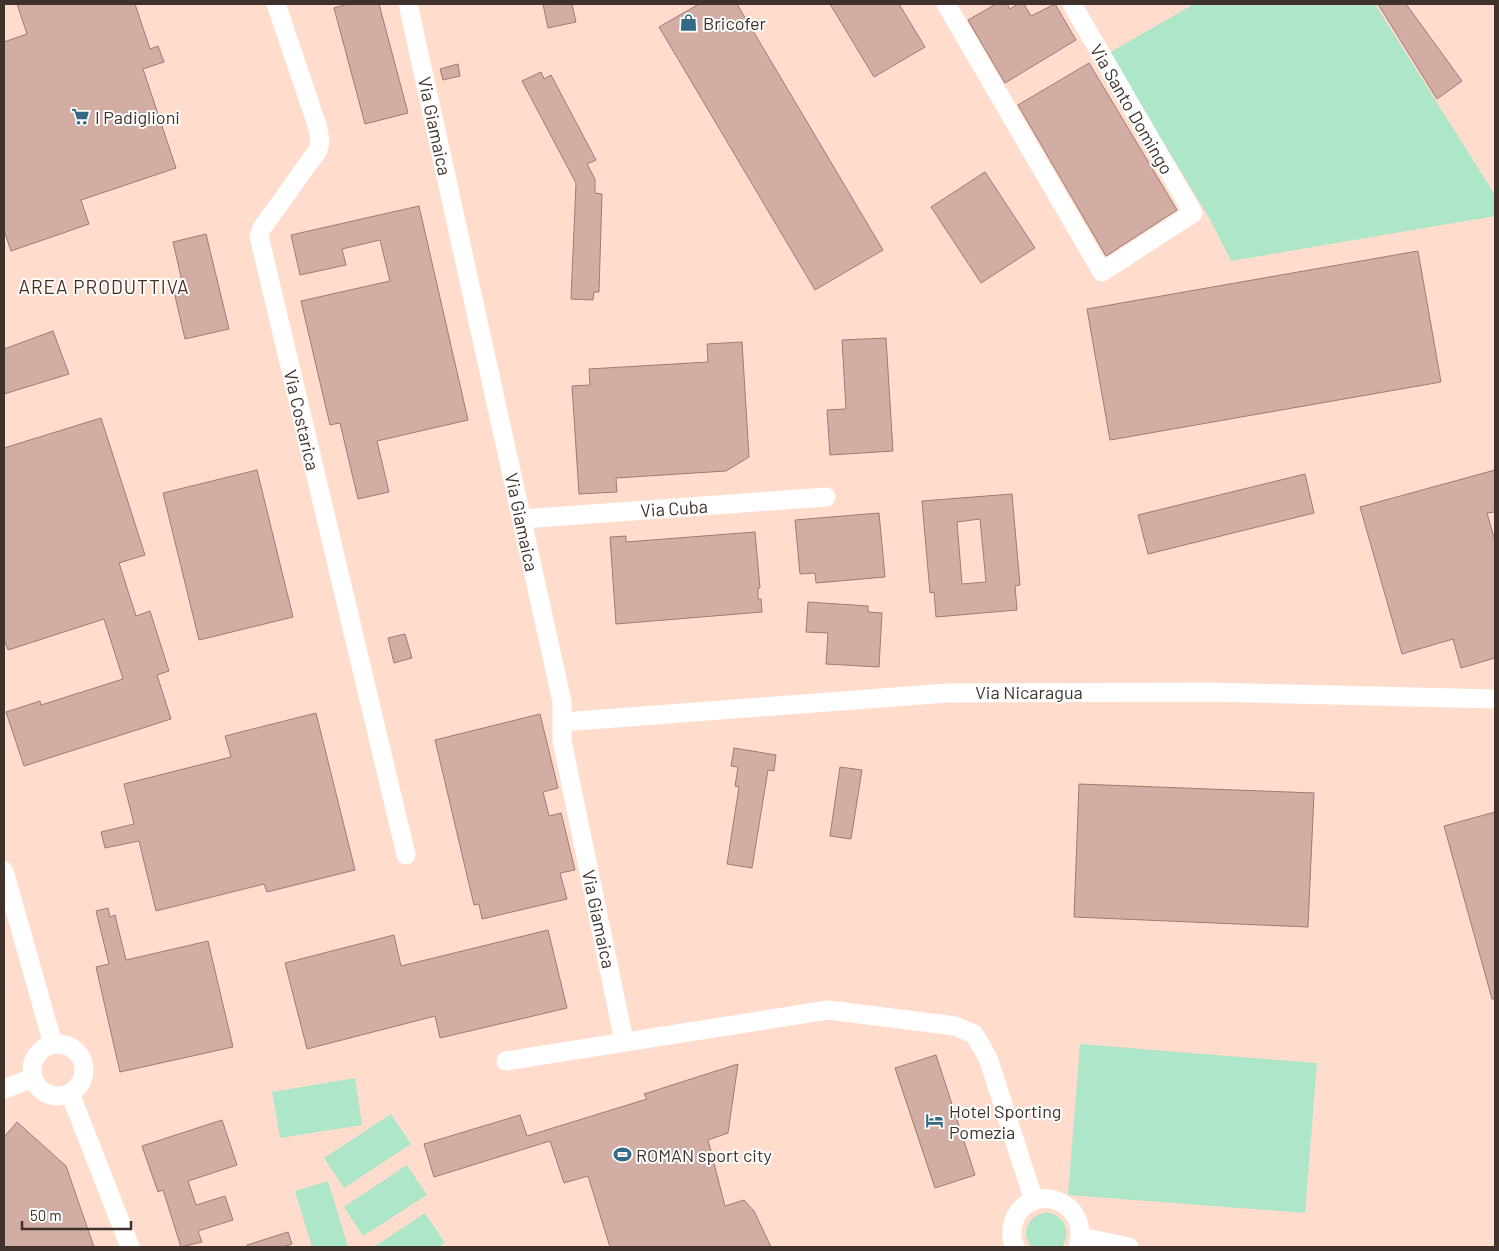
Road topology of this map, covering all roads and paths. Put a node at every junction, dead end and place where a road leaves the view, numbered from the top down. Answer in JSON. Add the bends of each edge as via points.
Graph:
{"nodes":[{"id":1,"x":276,"y":4,"type":"edge"},
{"id":2,"x":408,"y":4,"type":"edge"},
{"id":3,"x":946,"y":4,"type":"edge"},
{"id":4,"x":1072,"y":4,"type":"edge"},
{"id":5,"x":826,"y":497,"type":"dead end"},
{"id":6,"x":522,"y":519,"type":"junction"},
{"id":7,"x":1495,"y":699,"type":"edge"},
{"id":8,"x":563,"y":722,"type":"junction"},
{"id":9,"x":406,"y":855,"type":"dead end"},
{"id":10,"x":4,"y":871,"type":"edge"},
{"id":11,"x":624,"y":1041,"type":"junction"},
{"id":12,"x":53,"y":1044,"type":"junction"},
{"id":13,"x":506,"y":1061,"type":"dead end"},
{"id":14,"x":33,"y":1078,"type":"junction"},
{"id":15,"x":4,"y":1089,"type":"edge"},
{"id":16,"x":70,"y":1094,"type":"junction"},
{"id":17,"x":1034,"y":1201,"type":"junction"},
{"id":18,"x":1080,"y":1242,"type":"edge"},
{"id":19,"x":1010,"y":1246,"type":"edge"},
{"id":20,"x":130,"y":1247,"type":"edge"},
{"id":21,"x":1129,"y":1247,"type":"edge"}],
"edges":[{"from":1,"to":9,"type":"street","name":"Via Costarica","via":[[320,142],[318,150],[259,236]]},
{"from":2,"to":6,"type":"street","name":"Via Giamaica"},
{"from":3,"to":4,"type":"street","name":"Via Santo Domingo","via":[[1102,272],[1193,213]]},
{"from":5,"to":6,"type":"street","name":"Via Cuba"},
{"from":6,"to":8,"type":"street","name":"Via Giamaica","via":[[562,702]]},
{"from":7,"to":8,"type":"street","name":"Via Nicaragua","via":[[1209,692],[946,693]]},
{"from":8,"to":11,"type":"street","name":"Via Giamaica","via":[[562,741]]},
{"from":10,"to":12,"type":"street"},
{"from":11,"to":13,"type":"street"},
{"from":11,"to":17,"type":"street","via":[[828,1010],[944,1024],[965,1030],[980,1042],[988,1058]]},
{"from":12,"to":14,"type":"street","via":[[35,1057]]},
{"from":12,"to":16,"type":"street","via":[[71,1047],[83,1062],[84,1076],[78,1088]]},
{"from":14,"to":15,"type":"street"},
{"from":14,"to":16,"type":"street","via":[[47,1094]]},
{"from":16,"to":20,"type":"street"},
{"from":17,"to":18,"type":"street","via":[[1046,1198],[1068,1206],[1080,1225]]},
{"from":17,"to":19,"type":"street","via":[[1015,1218]]},
{"from":18,"to":21,"type":"street"}]}
